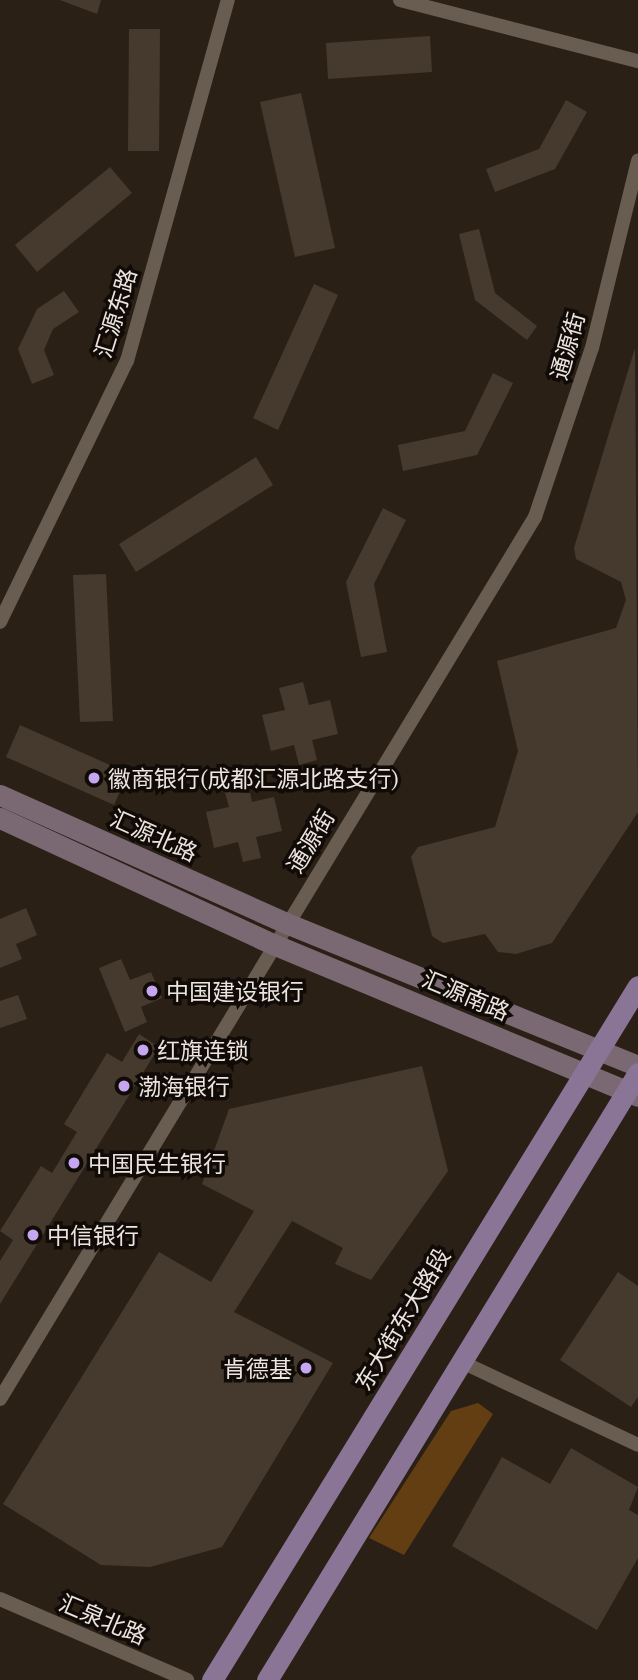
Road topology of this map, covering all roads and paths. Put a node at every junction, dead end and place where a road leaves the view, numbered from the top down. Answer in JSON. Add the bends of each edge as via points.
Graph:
{"nodes":[{"id":1,"x":228,"y":0,"type":"edge"},
{"id":2,"x":400,"y":0,"type":"edge"},
{"id":3,"x":638,"y":61,"type":"edge"},
{"id":4,"x":638,"y":161,"type":"edge"},
{"id":5,"x":0,"y":622,"type":"edge"},
{"id":6,"x":0,"y":795,"type":"edge"},
{"id":7,"x":0,"y":818,"type":"edge"},
{"id":8,"x":286,"y":923,"type":"junction"},
{"id":9,"x":273,"y":944,"type":"junction"},
{"id":10,"x":638,"y":986,"type":"edge"},
{"id":11,"x":600,"y":1050,"type":"junction"},
{"id":12,"x":638,"y":1066,"type":"edge"},
{"id":13,"x":583,"y":1073,"type":"junction"},
{"id":14,"x":634,"y":1087,"type":"edge"},
{"id":15,"x":464,"y":1363,"type":"junction"},
{"id":16,"x":0,"y":1399,"type":"edge"},
{"id":17,"x":638,"y":1445,"type":"edge"},
{"id":18,"x":0,"y":1599,"type":"edge"},
{"id":19,"x":187,"y":1680,"type":"edge"},
{"id":20,"x":212,"y":1680,"type":"edge"},
{"id":21,"x":267,"y":1680,"type":"edge"}],
"edges":[{"from":1,"to":5,"type":"street","name":"汇源东路","via":[[127,361]]},
{"from":2,"to":3,"type":"street"},
{"from":4,"to":8,"type":"street","name":"通源街","via":[[592,348],[535,517]]},
{"from":6,"to":8,"type":"street","name":"汇源北路"},
{"from":7,"to":9,"type":"street"},
{"from":8,"to":9,"type":"street","name":"通源街"},
{"from":8,"to":11,"type":"street","name":"汇源南路"},
{"from":9,"to":13,"type":"street","name":"汇源南路"},
{"from":9,"to":16,"type":"street","name":"通源街"},
{"from":10,"to":11,"type":"main road","name":"东大街东大路段"},
{"from":11,"to":12,"type":"street","name":"汇源南路"},
{"from":11,"to":13,"type":"main road","name":"东大街东大路段"},
{"from":13,"to":14,"type":"street","name":"汇源南路"},
{"from":13,"to":20,"type":"main road","name":"东大街东大路段"},
{"from":14,"to":15,"type":"main road"},
{"from":15,"to":17,"type":"street"},
{"from":15,"to":21,"type":"main road"},
{"from":18,"to":19,"type":"street","name":"汇泉北路"}]}
